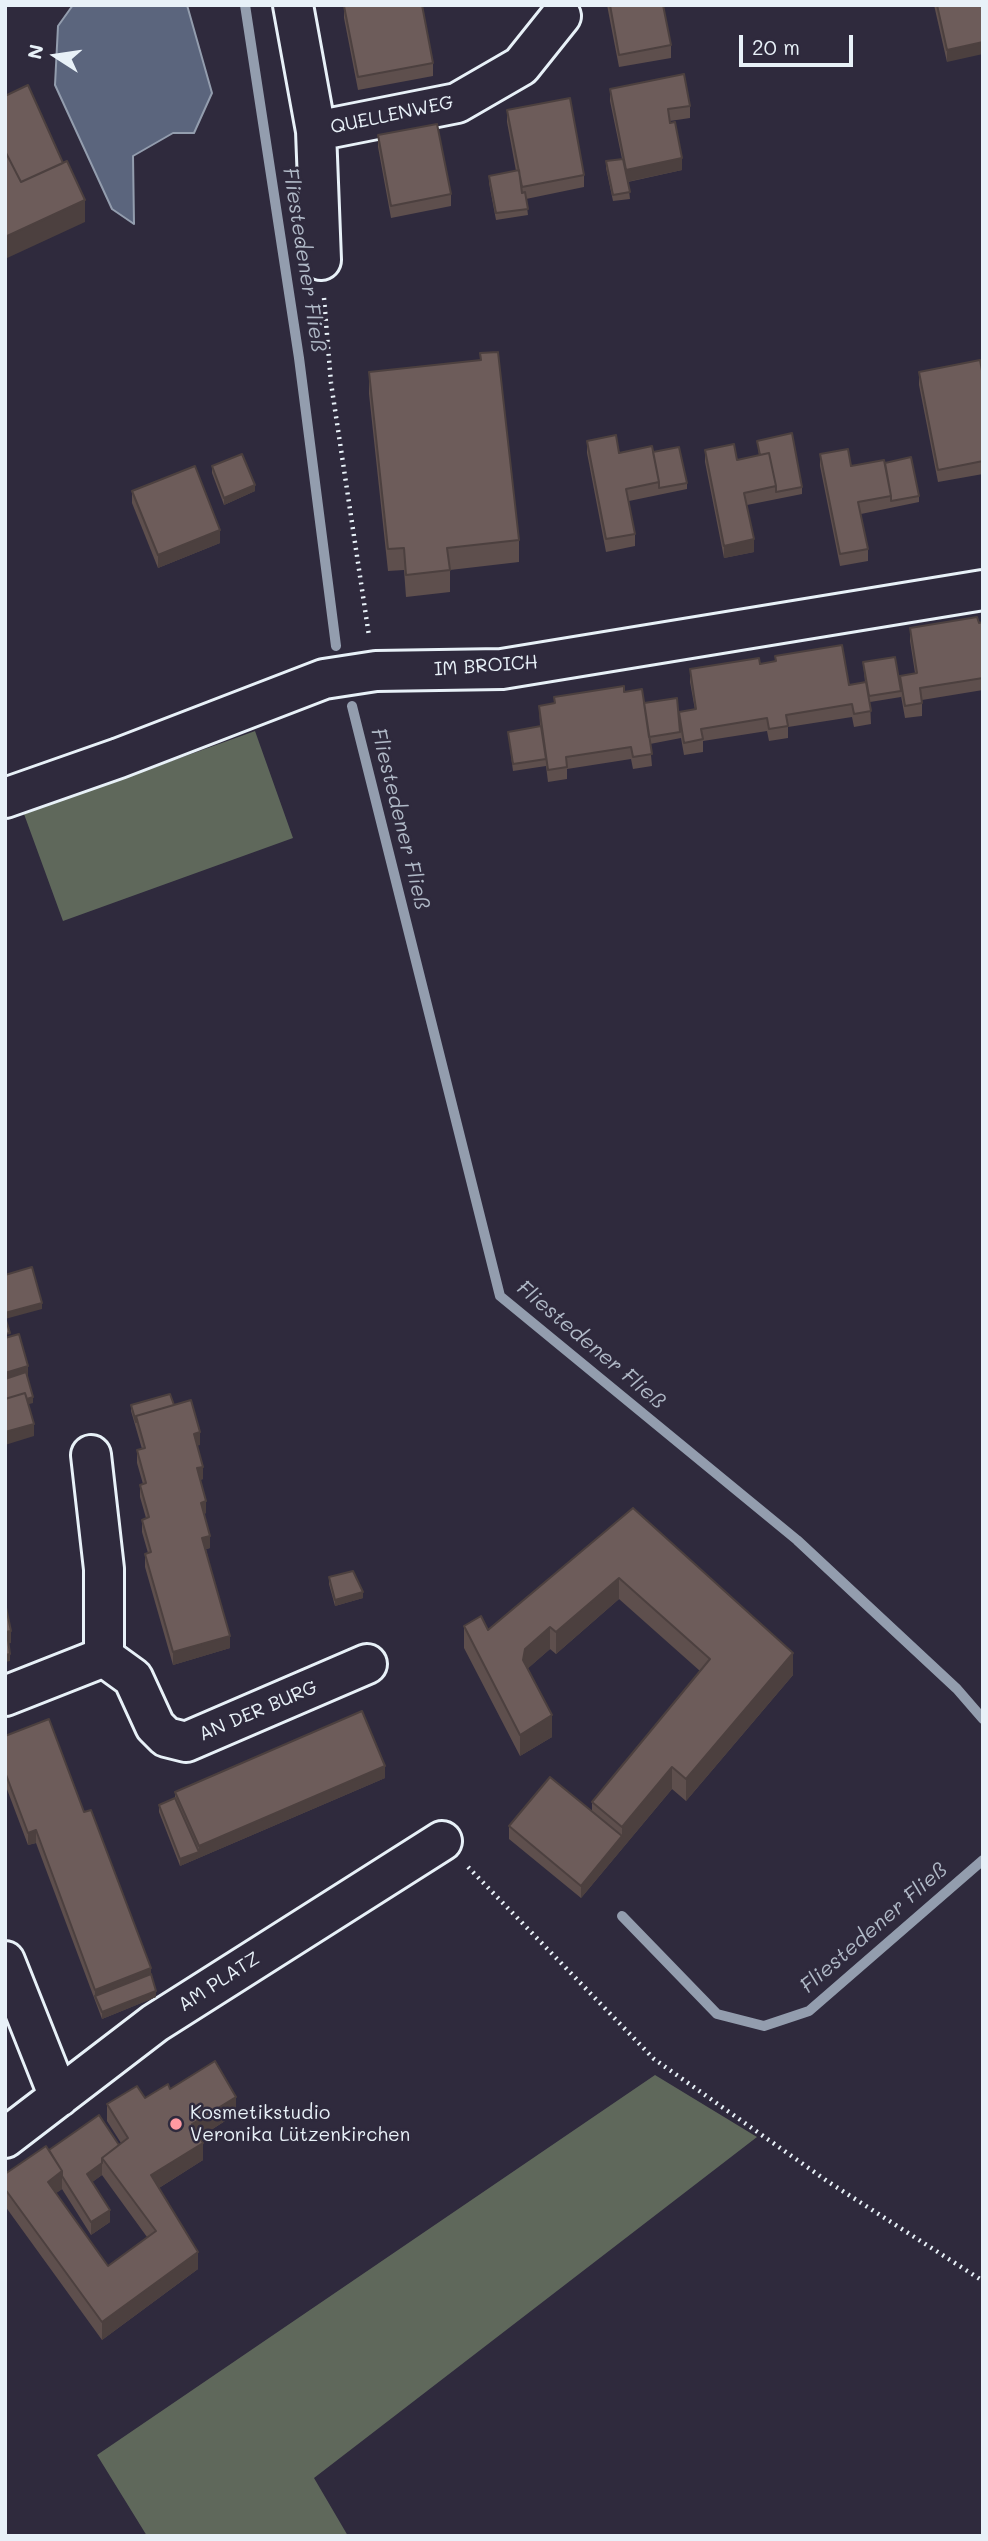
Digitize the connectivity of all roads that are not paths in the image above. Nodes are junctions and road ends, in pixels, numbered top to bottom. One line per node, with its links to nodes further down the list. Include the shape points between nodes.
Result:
1 (293, 5): 3 (street)
2 (561, 16): 3 (street, QUELLENWEG, via 521,66 457,103)
3 (316, 131): 4 (street)
4 (321, 260)
5 (983, 590): 6 (street, IM BROICH, via 502,669 376,671 324,679)
6 (5, 798)
7 (91, 1455): 8 (street, via 104,1569)
8 (104, 1657): 9 (street, AN DER BURG, via 133,1678 155,1726 166,1737 186,1742); 10 (street)
9 (367, 1664)
10 (5, 1696)
11 (442, 1841): 13 (street, AM PLATZ, via 155,2022)
12 (5, 1961): 13 (street)
13 (59, 2096): 14 (street, AM PLATZ)
14 (5, 2138)

